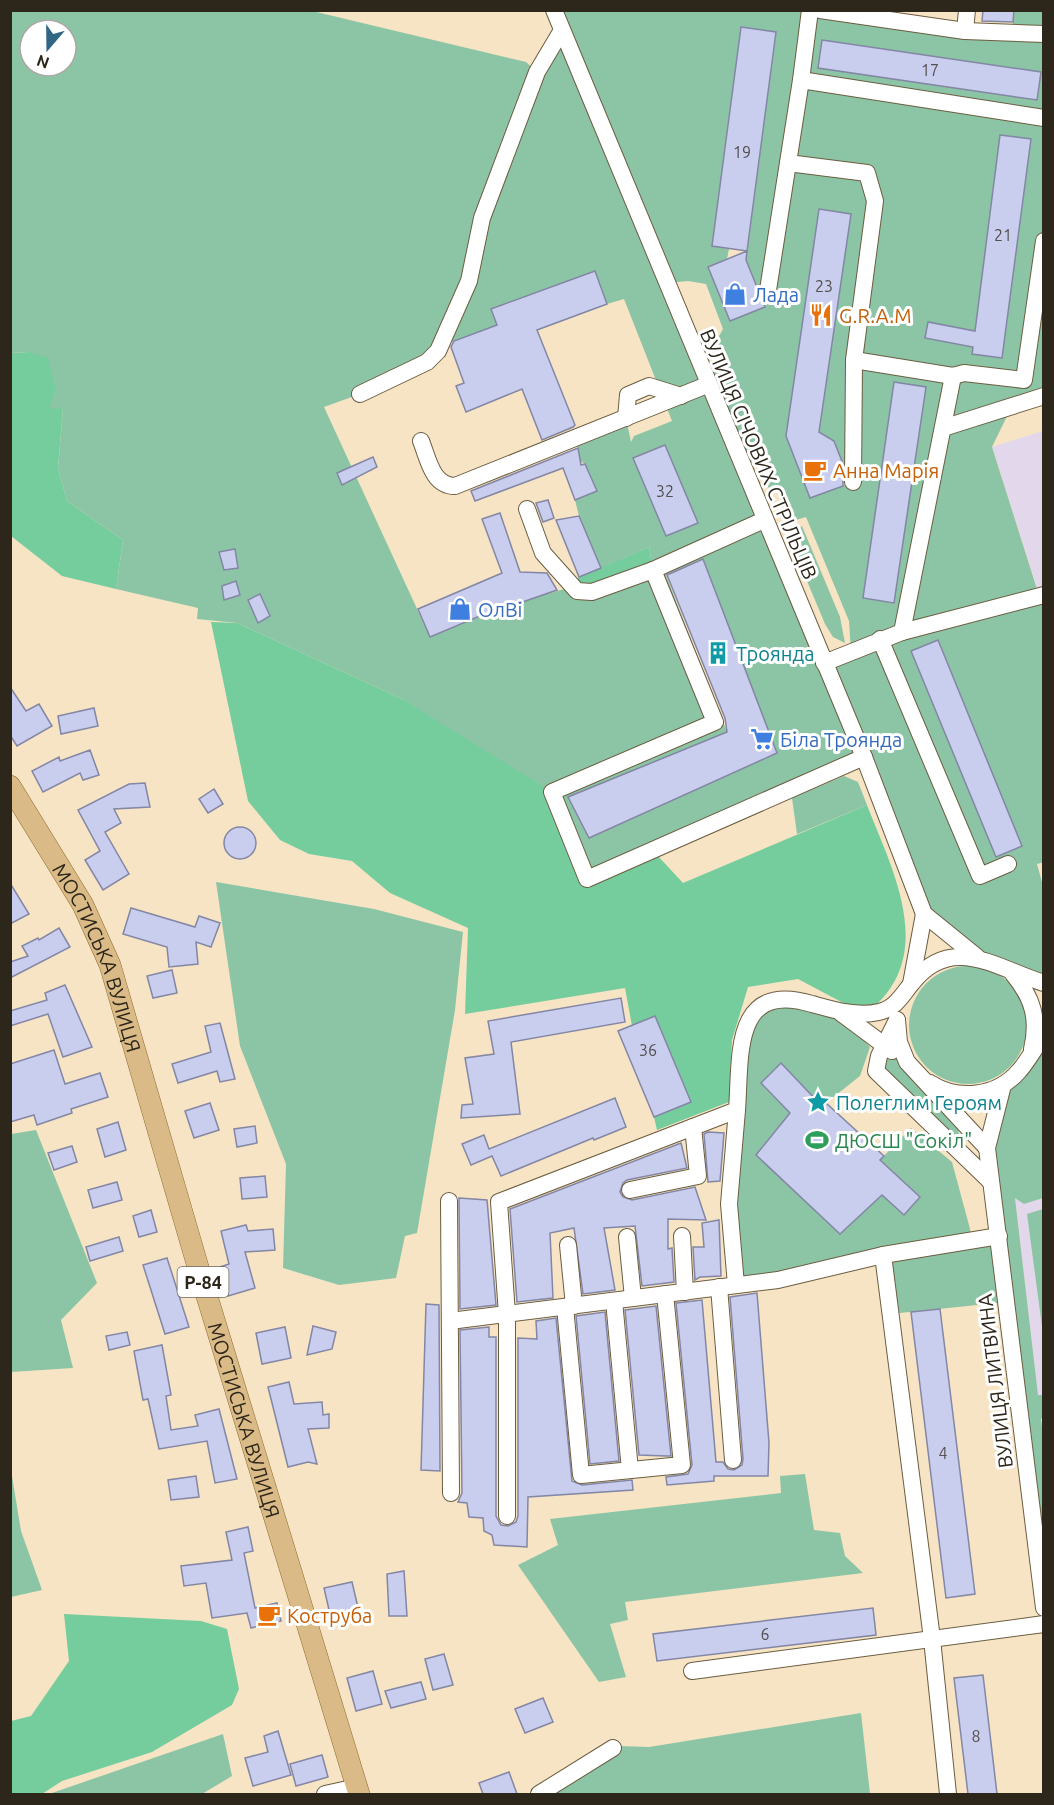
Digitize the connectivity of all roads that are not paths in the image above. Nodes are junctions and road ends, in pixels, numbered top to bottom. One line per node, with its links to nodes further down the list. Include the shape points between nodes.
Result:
1 (554, 10): 6 (street, ВУЛИЦЯ СІЧОВИХ СТРІЛЬЦІВ)
2 (810, 10): 9 (street)
3 (820, 10): 5 (street)
4 (968, 10): 7 (street)
5 (850, 12): 7 (street)
6 (562, 30): 16 (street, ВУЛИЦЯ СІЧОВИХ СТРІЛЬЦІВ); 17 (street, via 537,72 482,218 469,281 438,351 427,363)
7 (965, 31): 8 (street)
8 (1044, 34)
9 (801, 80): 10 (street); 11 (street)
10 (1044, 118)
11 (788, 163): 13 (street); 14 (street, via 867,173 875,201)
12 (1044, 241): 15 (street, via 1024,380 964,373)
13 (768, 290)
14 (854, 360): 15 (street); 21 (street)
15 (953, 376): 19 (street)
16 (708, 385): 20 (street, via 455,486 437,479); 23 (street, ВУЛИЦЯ СІЧОВИХ СТРІЛЬЦІВ)
17 (360, 394)
18 (1044, 396): 19 (street)
19 (943, 428): 26 (street)
20 (421, 441)
21 (853, 482)
22 (527, 509): 24 (street, via 543,553 577,591 592,592)
23 (764, 520): 24 (street); 28 (street, ВУЛИЦЯ СІЧОВИХ СТРІЛЬЦІВ)
24 (653, 570): 29 (street, via 715,722 552,792 587,879)
25 (1044, 595): 26 (street)
26 (902, 632): 27 (street)
27 (880, 639): 28 (street); 31 (street, via 980,876)
28 (824, 663): 29 (street, ВУЛИЦЯ СІЧОВИХ СТРІЛЬЦІВ)
29 (864, 757): 32 (street, ВУЛИЦЯ СІЧОВИХ СТРІЛЬЦІВ)
30 (10, 786): 76 (main road, МОСТИСЬКА ВУЛИЦЯ / Р-84, via 83,905 110,965)
31 (1008, 864)
32 (924, 914): 33 (street); 36 (street)
33 (977, 957): 34 (street, via 996,962); 36 (street, via 945,959 923,971)
34 (1013, 973): 35 (street); 42 (street, via 1027,990 1035,1010 1036,1032)
35 (1044, 983)
36 (911, 984): 37 (street)
37 (902, 999): 38 (street, via 881,1012); 39 (street)
38 (841, 1013): 41 (street); 46 (street, via 782,999 766,1002 754,1010 742,1041)
39 (897, 1020): 41 (street); 43 (street, via 899,1042)
40 (1044, 1036): 42 (street)
41 (884, 1045): 43 (street); 49 (street, via 876,1071)
42 (1031, 1053): 45 (street)
43 (908, 1062): 44 (street)
44 (921, 1078): 45 (street, via 940,1090 961,1095 983,1093); 48 (street)
45 (1003, 1085): 48 (street, ВУЛИЦЯ ЛИТВИНА)
46 (737, 1110): 47 (street); 57 (street, via 729,1204)
47 (693, 1127): 50 (street, via 698,1176); 64 (street, via 499,1202)
48 (987, 1148): 49 (street, ВУЛИЦЯ ЛИТВИНА)
49 (991, 1182): 53 (street, ВУЛИЦЯ ЛИТВИНА)
50 (630, 1190)
51 (449, 1202): 65 (street)
52 (681, 1236): 59 (street)
53 (999, 1236): 56 (street); 70 (street, ВУЛИЦЯ ЛИТВИНА)
54 (627, 1237): 61 (street)
55 (568, 1245): 63 (street)
56 (883, 1255): 57 (street, via 778,1280); 73 (street)
57 (736, 1285): 58 (street)
58 (719, 1287): 59 (street); 66 (street)
59 (685, 1292): 60 (street)
60 (665, 1294): 61 (street); 67 (street, via 682,1465)
61 (633, 1298): 62 (street)
62 (614, 1301): 63 (street); 67 (street)
63 (569, 1306): 64 (street); 67 (street, via 581,1475)
64 (507, 1314): 65 (street); 69 (street)
65 (450, 1321): 68 (street)
66 (733, 1460)
67 (630, 1470)
68 (451, 1493)
69 (507, 1516)
70 (1041, 1568): 71 (street, ВУЛИЦЯ ЛИТВИНА)
71 (1044, 1608)
72 (1044, 1624): 73 (street)
73 (932, 1639): 74 (street); 79 (street)
74 (692, 1671)
75 (613, 1748): 78 (street)
76 (358, 1791): 77 (street)
77 (325, 1794)
78 (539, 1794)
79 (948, 1794)

